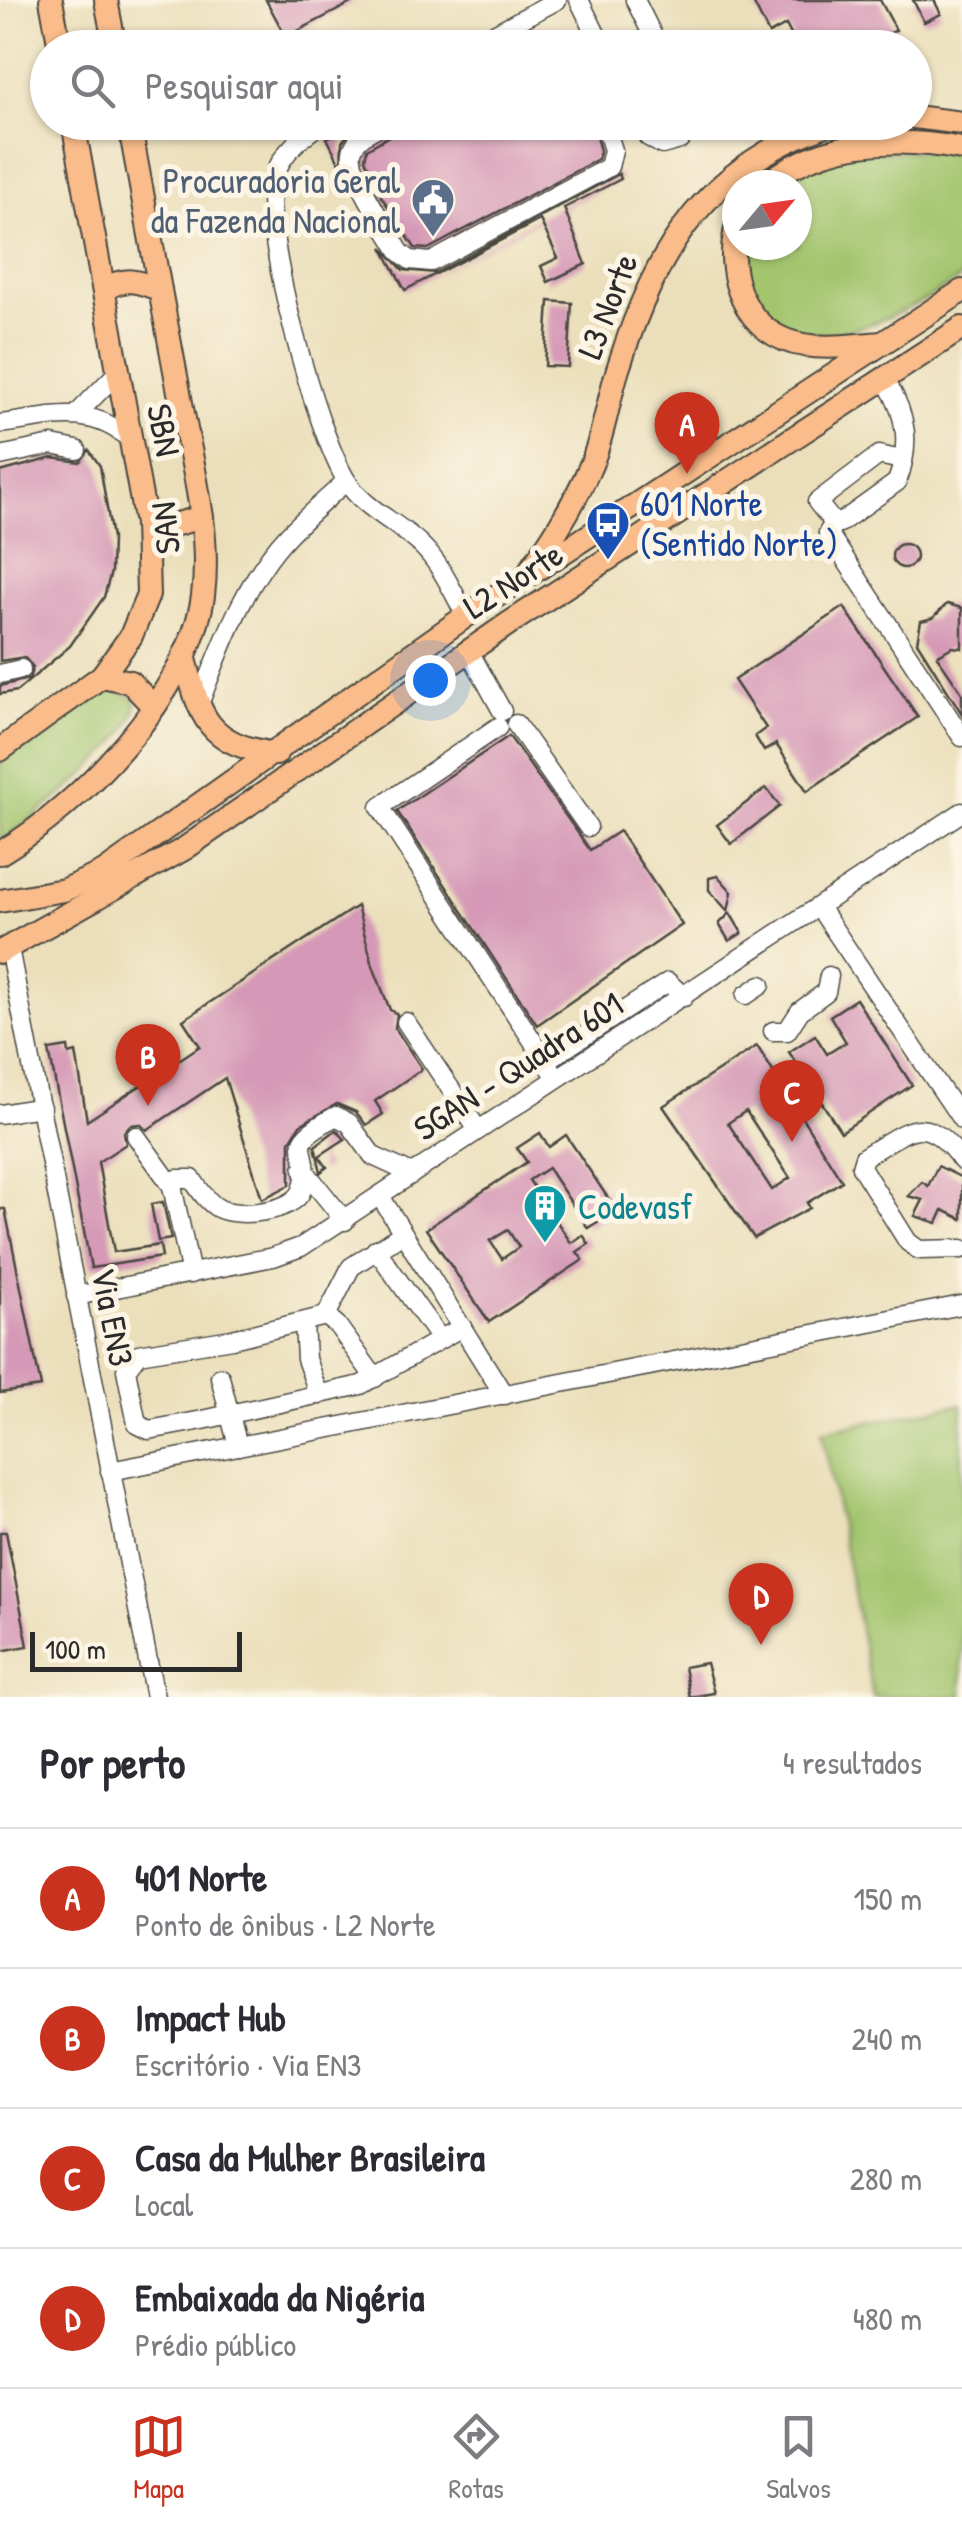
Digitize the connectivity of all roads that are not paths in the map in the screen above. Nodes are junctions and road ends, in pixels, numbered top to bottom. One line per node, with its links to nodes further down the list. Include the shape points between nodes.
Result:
1 (51, 0): 6 (main road)
2 (106, 0): 7 (main road)
3 (557, 0): 8 (street)
4 (579, 0): 9 (street)
5 (635, 0): 10 (street)
6 (57, 30)
7 (112, 30)
8 (503, 30)
9 (594, 30)
10 (651, 30)
11 (932, 120): 12 (main road)
12 (962, 124)
13 (76, 140): 24 (main road, SBN)
14 (132, 140): 25 (main road, SAN)
15 (299, 140): 38 (street, via 272,184 272,222 290,309)
16 (354, 140): 17 (street, via 354,168 400,252 431,262 608,166)
17 (610, 140)
18 (653, 140): 19 (street)
19 (680, 140)
20 (788, 140): 42 (main road, L3 Norte, via 718,186 664,254 630,334 592,462)
21 (962, 149): 22 (main road, via 870,143)
22 (787, 170)
23 (732, 260): 29 (main road, via 735,286 758,322 800,344)
24 (104, 290): 25 (main road, via 137,280); 30 (main road, SBN)
25 (160, 290): 39 (main road, SAN)
26 (962, 291): 29 (main road, L2 Norte)
27 (962, 328): 31 (main road, L2 Norte)
28 (962, 341): 31 (main road)
29 (886, 342): 42 (main road, L2 Norte)
30 (117, 373): 32 (street); 34 (main road, SBN)
31 (880, 386): 37 (street, via 904,413); 44 (main road, L2 Norte)
32 (76, 415): 33 (street); 34 (street, via 104,419)
33 (0, 424)
34 (131, 440): 41 (main road, SBN)
35 (78, 450): 36 (street, via 52,446)
36 (0, 456)
37 (902, 460): 40 (street, via 897,482); 40 (street, via 879,455 819,498)
38 (346, 481): 43 (street, via 422,546); 50 (street, via 286,536 261,572)
39 (202, 517): 41 (main road); 45 (main road, SAN, via 203,598)
40 (834, 523): 52 (street, via 828,533)
41 (146, 524): 48 (main road, SBN, via 148,595 131,636)
42 (522, 581): 43 (main road, L2 Norte)
43 (466, 616): 54 (main road, L2 Norte)
44 (469, 651): 51 (street); 60 (main road, L2 Norte, via 184,849)
45 (184, 655): 49 (main road, SAN); 50 (main road)
46 (20, 669): 47 (street)
47 (0, 674)
48 (102, 676): 49 (main road, via 130,682); 53 (main road, SBN)
49 (153, 706): 57 (main road, SAN, via 86,788)
50 (198, 708): 54 (main road, via 230,744)
51 (505, 721): 56 (street); 65 (street, via 380,807)
52 (962, 737)
53 (0, 750)
54 (276, 754): 58 (main road, L2 Norte, via 104,872 64,890)
55 (962, 812): 59 (street, SGAN - Quadra 601)
56 (588, 827)
57 (0, 853)
58 (0, 901)
59 (820, 907): 62 (street, SGAN - Quadra 601); 69 (street)
60 (5, 950): 67 (street, Via EN3)
61 (829, 976): 64 (street, via 826,992 787,1030)
62 (684, 997): 65 (street, via 668,982); 66 (street, SGAN - Quadra 601)
63 (406, 1022): 70 (street)
64 (773, 1031)
65 (546, 1061): 66 (street)
66 (557, 1078): 70 (street, SGAN - Quadra 601)
67 (40, 1107): 68 (street); 82 (street, Via EN3)
68 (0, 1114)
69 (962, 1120)
70 (478, 1130): 74 (street, SGAN - Quadra 601)
71 (136, 1136): 75 (street)
72 (962, 1161): 80 (street, via 944,1137 929,1128 912,1129 864,1157 861,1168 908,1242 919,1250)
73 (303, 1170): 74 (street, via 300,1142 336,1116 373,1156); 75 (street, via 302,1190 278,1208 228,1212 213,1206 185,1176); 77 (street)
74 (412, 1174): 76 (street, SGAN - Quadra 601)
75 (172, 1186): 81 (street)
76 (380, 1196): 77 (street, SGAN - Quadra 601); 78 (street)
77 (345, 1221): 81 (street, SGAN - Quadra 601, via 273,1258)
78 (403, 1233): 79 (street); 86 (street)
79 (376, 1249): 84 (street, via 342,1280); 87 (street)
80 (962, 1249)
81 (190, 1274): 82 (street, SGAN - Quadra 601)
82 (76, 1296): 94 (street, Via EN3)
83 (962, 1305): 91 (street)
84 (326, 1316): 85 (street); 89 (street)
85 (304, 1322): 90 (street, via 306,1359); 92 (street, via 138,1354 126,1364 142,1428)
86 (462, 1327): 87 (street); 91 (street)
87 (440, 1339): 89 (street)
88 (220, 1376): 92 (street)
89 (375, 1378): 90 (street)
90 (319, 1395): 92 (street)
91 (504, 1395): 93 (street)
92 (228, 1415): 93 (street)
93 (238, 1446): 94 (street)
94 (110, 1471): 95 (street, Via EN3)
95 (155, 1697)

